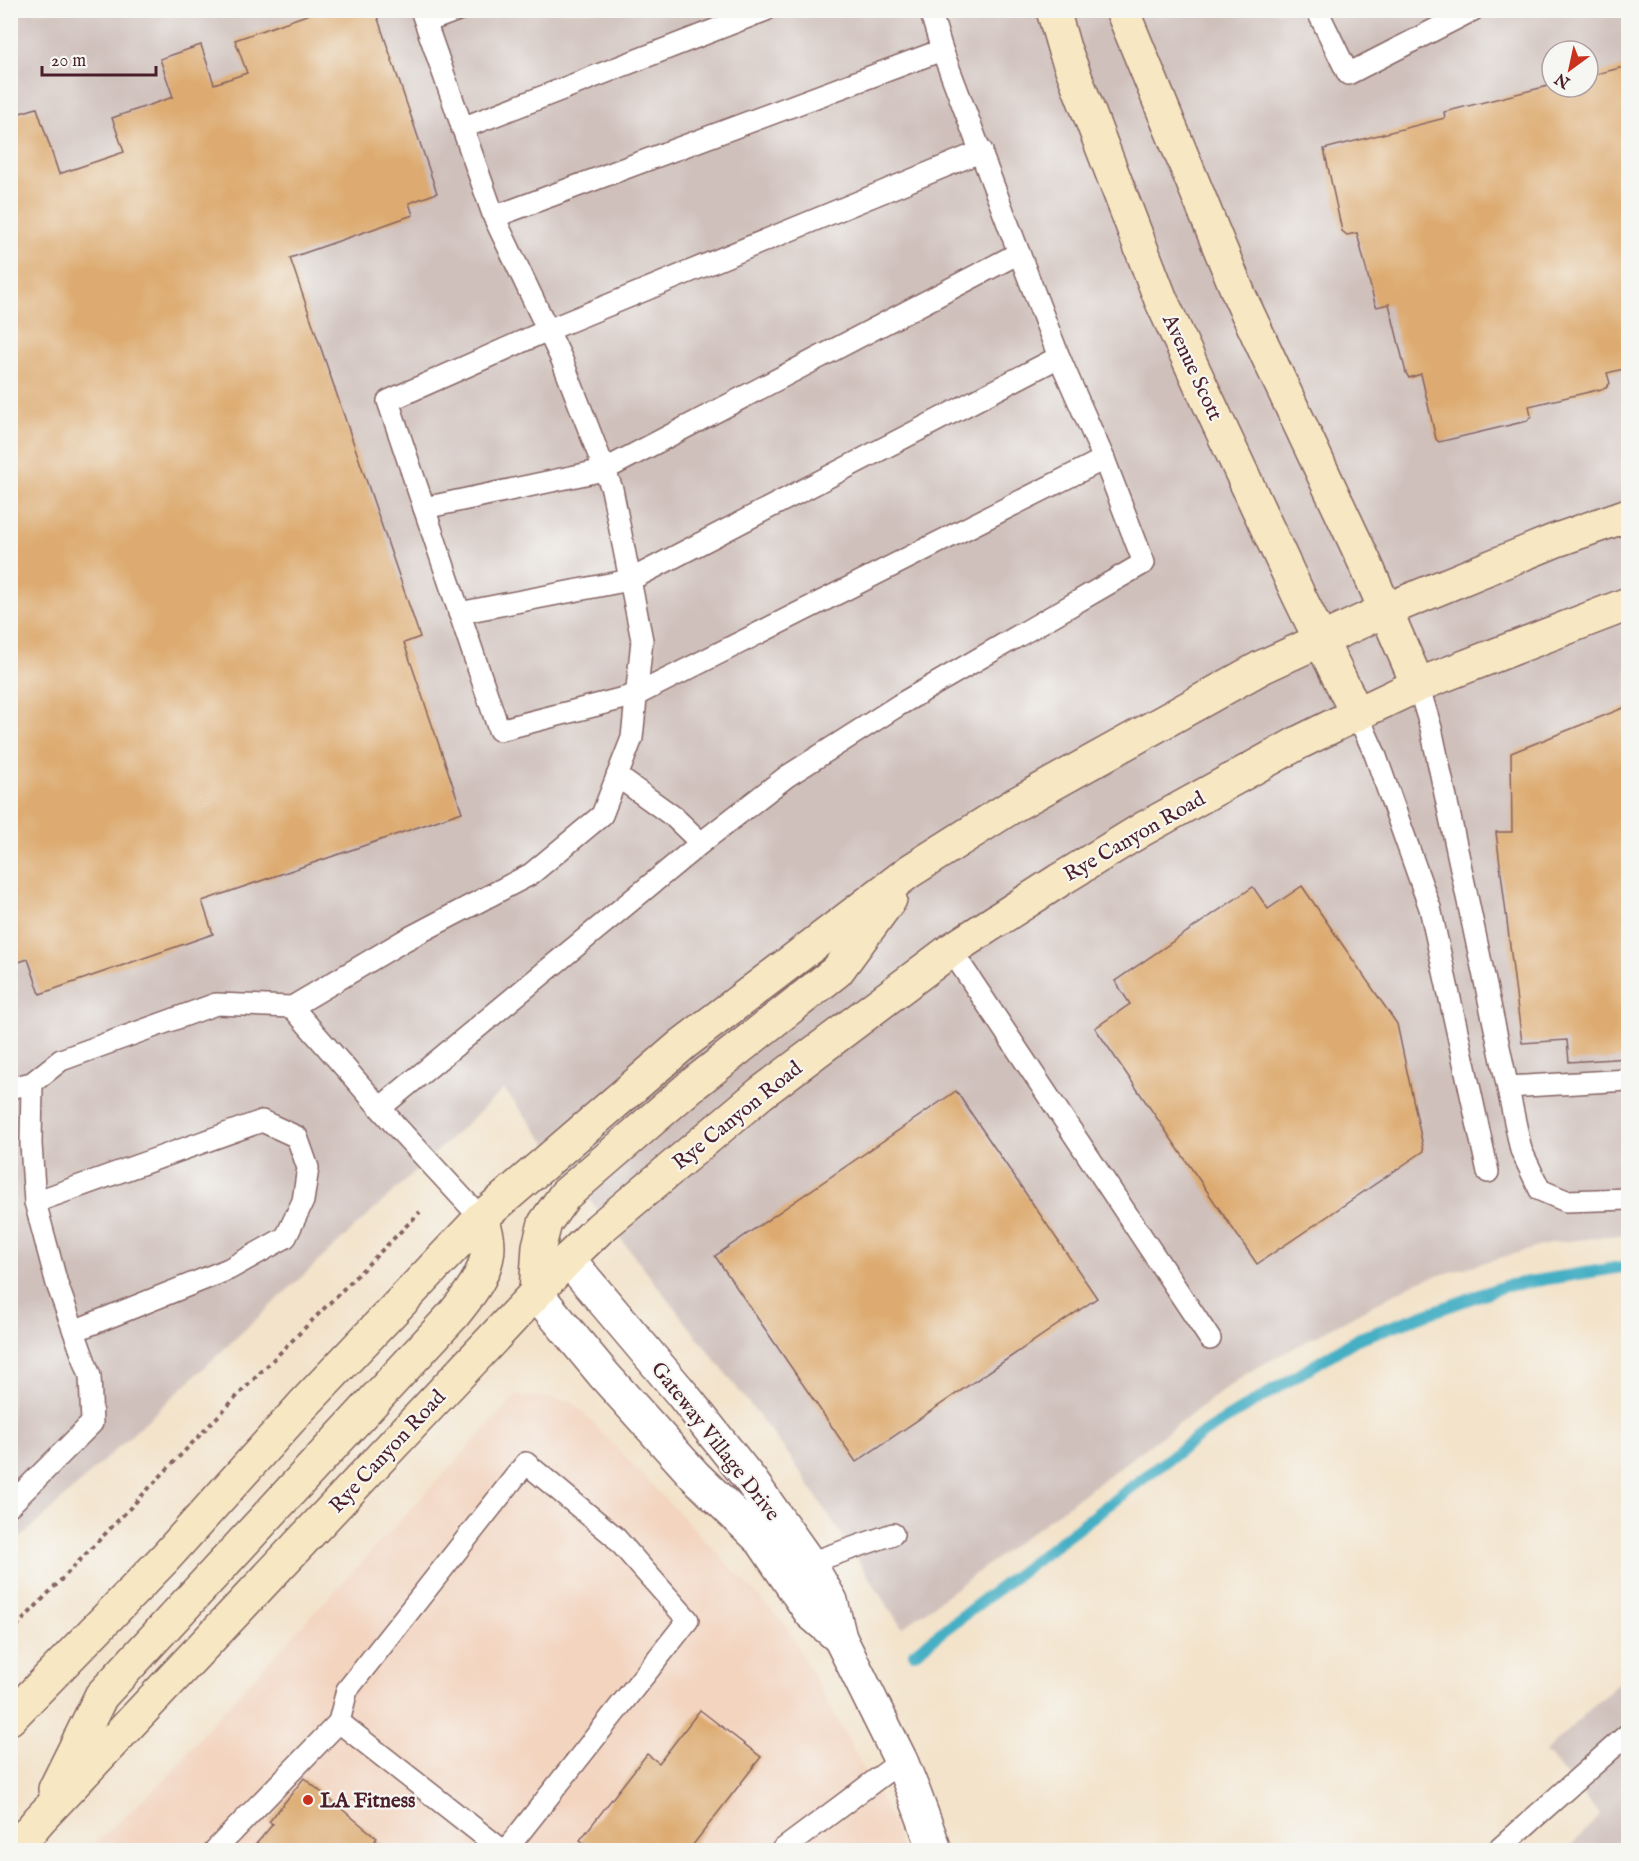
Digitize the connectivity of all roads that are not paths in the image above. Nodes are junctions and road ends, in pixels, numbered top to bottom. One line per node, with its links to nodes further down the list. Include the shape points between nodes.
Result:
1 (458, 10): 8 (lane)
2 (766, 10): 10 (lane)
3 (930, 10): 9 (lane)
4 (1053, 10): 24 (main road, Avenue Scott, via 1161,300)
5 (1122, 10): 22 (main road, via 1240,297)
6 (1317, 10): 7 (lane, via 1348,74)
7 (1473, 10)
8 (423, 16): 10 (lane)
9 (942, 50): 11 (lane); 12 (lane)
10 (462, 128): 12 (lane)
11 (982, 151): 13 (lane); 14 (lane)
12 (494, 217): 14 (lane)
13 (1019, 254): 15 (lane); 17 (lane)
14 (548, 330): 17 (lane); 18 (lane, via 388,401)
15 (1059, 357): 16 (lane); 20 (lane)
16 (1104, 459): 26 (lane); 29 (lane, via 1144,563 899,705 786,777)
17 (604, 470): 18 (lane); 20 (lane, via 612,489)
18 (424, 507): 23 (lane)
19 (1629, 515): 22 (main road, via 1554,541)
20 (630, 580): 23 (lane); 26 (lane, via 642,640)
21 (1629, 604): 25 (main road, Rye Canyon Road)
22 (1386, 610): 24 (main road); 25 (main road)
23 (459, 613): 26 (lane, via 499,730)
24 (1320, 639): 27 (main road, Avenue Scott); 30 (main road, via 1262,667 1016,804)
25 (1418, 685): 27 (main road, Rye Canyon Road); 35 (lane, via 1431,728)
26 (636, 695): 28 (lane, via 632,738)
27 (1357, 714): 31 (main road, Rye Canyon Road, via 1143,829); 38 (lane, via 1430,908)
28 (617, 776): 29 (lane, via 674,817); 32 (lane, via 602,815 531,874 405,940)
29 (701, 843): 37 (lane)
30 (910, 871): 41 (main road, via 683,1044); 43 (main road, via 837,971 692,1085 565,1195 545,1223 539,1246)
31 (951, 950): 42 (main road, Rye Canyon Road, via 761,1093); 45 (lane)
32 (292, 1007): 34 (lane, via 216,1004 61,1060); 37 (lane)
33 (1629, 1080): 35 (lane)
34 (32, 1083): 36 (lane); 40 (lane)
35 (1508, 1087): 39 (lane, via 1521,1150 1540,1190 1566,1201)
36 (10, 1088)
37 (380, 1108): 41 (lane)
38 (1488, 1172)
39 (1629, 1199)
40 (35, 1202): 44 (lane); 44 (lane, via 262,1121 297,1137 309,1168 303,1201 286,1237 229,1269)
41 (481, 1218): 50 (main road, via 303,1405 165,1558); 54 (main road, via 487,1254 484,1268 466,1299 101,1696)
42 (568, 1259): 43 (main road, Rye Canyon Road); 48 (street, Gateway Village Drive, via 751,1481)
43 (536, 1293): 49 (street, Gateway Village Drive, via 680,1459 762,1541 811,1613); 54 (main road, Rye Canyon Road)
44 (74, 1331): 46 (lane, via 90,1376 92,1423)
45 (1210, 1339)
46 (10, 1505)
47 (892, 1534): 48 (lane)
48 (809, 1563): 49 (street, Gateway Village Drive, via 831,1601)
49 (840, 1638): 53 (street, Gateway Village Drive)
50 (10, 1718)
51 (339, 1722): 56 (lane); 57 (lane); 58 (lane, via 347,1690 526,1462 614,1536 688,1620)
52 (1629, 1734): 61 (lane)
53 (901, 1761): 59 (lane); 60 (street, Gateway Village Drive)
54 (39, 1820): 55 (main road, Rye Canyon Road)
55 (14, 1851)
56 (215, 1851)
57 (502, 1851)
58 (506, 1851)
59 (782, 1851)
60 (934, 1851)
61 (1498, 1851)

